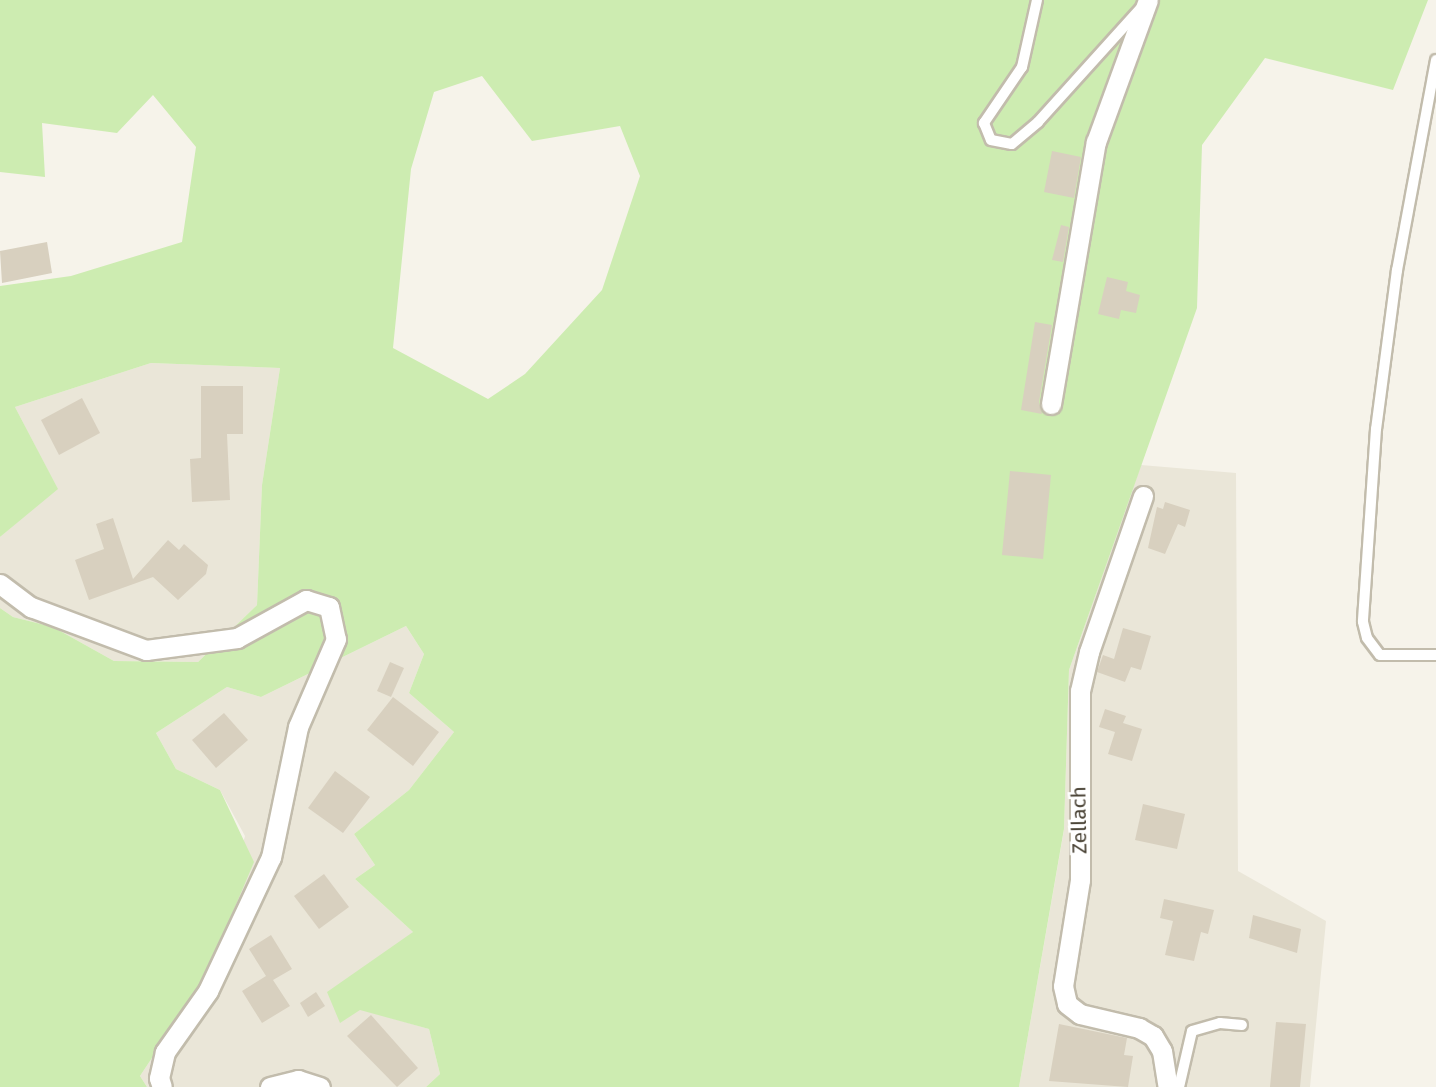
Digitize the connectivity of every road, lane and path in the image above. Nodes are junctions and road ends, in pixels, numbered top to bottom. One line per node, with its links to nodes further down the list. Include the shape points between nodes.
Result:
1 (1037, 0): 2 (lane, via 1022,67 984,123 991,140 1012,144 1038,122)
2 (1148, 1): 4 (street, via 1096,142)
3 (1436, 60): 7 (lane, via 1397,270 1376,429 1363,622 1367,638 1380,655)
4 (1051, 404)
5 (1143, 496): 12 (street, Zellach, via 1080,691 1080,880 1063,986 1067,1004 1080,1014 1139,1028 1153,1036 1162,1051)
6 (0, 584): 9 (street, via 31,607 146,650 237,638 306,600 329,607 336,639 298,727 271,857 208,991 165,1052 159,1078)
7 (1436, 655)
8 (1242, 1025): 13 (lane, via 1220,1023 1192,1031)
9 (162, 1087)
10 (270, 1087): 11 (street, via 298,1080)
11 (320, 1087)
12 (1168, 1087)
13 (1179, 1087)

